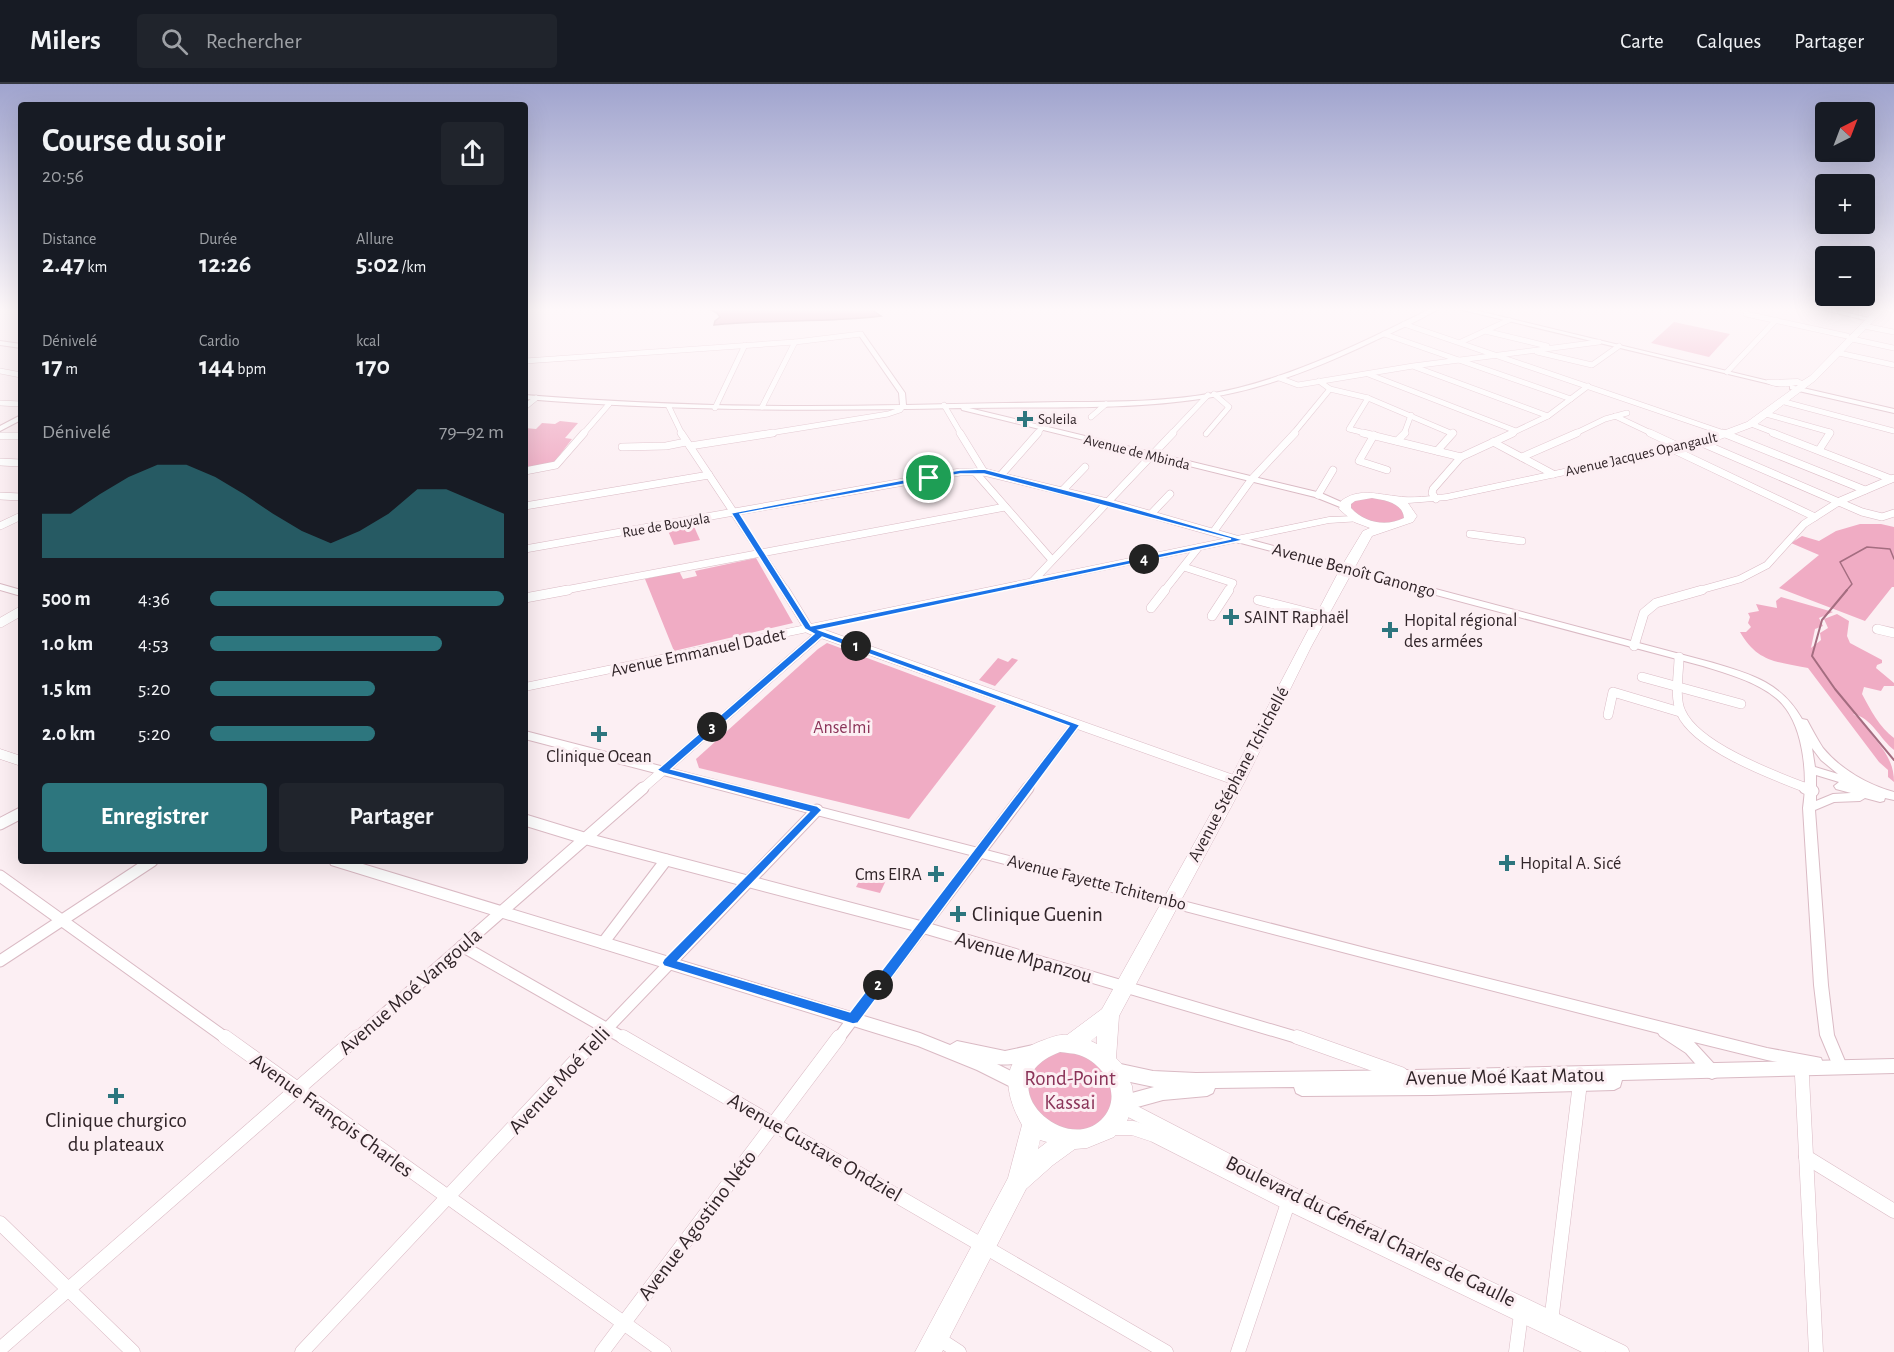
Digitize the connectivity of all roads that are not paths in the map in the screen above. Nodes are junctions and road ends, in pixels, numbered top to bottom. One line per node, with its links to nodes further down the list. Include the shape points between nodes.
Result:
1 (734, 367): 37 (street)
2 (782, 367): 36 (street)
3 (884, 367): 34 (street, via 902,393)
4 (1305, 367): 17 (street)
5 (1405, 367): 15 (street)
6 (1416, 367): 44 (street)
7 (1479, 367): 27 (street)
8 (1533, 367): 20 (street)
9 (1707, 367): 14 (street)
10 (1732, 367): 14 (street)
11 (1818, 367): 22 (highway)
12 (1822, 367): 22 (highway, Avenue Jacques Opangault)
13 (0, 371): 16 (street)
14 (1727, 372): 19 (street)
15 (1366, 373): 18 (street); 49 (street)
16 (18, 374)
17 (1279, 378): 18 (street, via 1298,385); 23 (street)
18 (1319, 381): 21 (street)
19 (1770, 382): 22 (highway, via 1788,384)
20 (1588, 386): 27 (street); 52 (street)
21 (1330, 390): 26 (street); 79 (street, via 1302,427)
22 (1793, 391): 38 (main road); 40 (highway, Avenue Jacques Opangault); 50 (street)
23 (1211, 395): 31 (street); 51 (street, via 1229,407); 64 (street)
24 (528, 397): 25 (street)
25 (536, 398): 30 (street); 32 (street)
26 (1368, 398): 41 (street); 53 (street, via 1348,428)
27 (1571, 399): 44 (street)
28 (0, 402): 29 (street)
29 (18, 404)
30 (609, 404): 35 (street); 70 (street, via 556,465)
31 (1106, 404): 33 (street); 43 (street)
32 (528, 405)
33 (948, 405): 34 (street); 48 (street, Avenue de Mbinda); 74 (street)
34 (903, 406): 36 (street); 59 (street, via 888,414)
35 (669, 407): 37 (street); 59 (street)
36 (762, 407): 37 (street)
37 (715, 408)
38 (1894, 411)
39 (1627, 412): 42 (street)
40 (1766, 414): 46 (highway, Avenue Jacques Opangault); 62 (street, via 1830,432)
41 (1411, 415): 56 (street, via 1404,435); 63 (street, via 1454,433)
42 (1615, 416): 61 (street); 66 (street)
43 (1091, 417)
44 (1548, 417): 49 (street)
45 (18, 419): 47 (street)
46 (1751, 424): 52 (highway, Avenue Jacques Opangault); 62 (street)
47 (0, 429)
48 (1041, 429): 64 (street, Avenue de Mbinda); 77 (street)
49 (1516, 431): 57 (street)
50 (1894, 431)
51 (1206, 434)
52 (1727, 434): 58 (highway, Avenue Jacques Opangault); 82 (street)
53 (1374, 435): 56 (street); 72 (street, via 1359,461)
54 (0, 436): 55 (street)
55 (18, 436)
56 (1397, 441): 63 (street)
57 (1493, 442): 65 (street); 66 (street)
58 (1702, 443): 61 (highway, Avenue Jacques Opangault); 90 (street)
59 (688, 444): 60 (street); 76 (street)
60 (622, 447)
61 (1676, 448): 75 (highway, Avenue Jacques Opangault); 99 (street)
62 (1819, 450): 78 (street)
63 (1437, 451): 65 (street)
64 (1151, 456): 79 (street, Avenue de Mbinda); 91 (street)
65 (1461, 457): 89 (street, via 1434,489)
66 (1522, 457): 75 (street)
67 (0, 462): 68 (street)
68 (18, 463)
69 (1086, 467): 83 (street)
70 (528, 470)
71 (1333, 470): 86 (street)
72 (1387, 470)
73 (975, 472): 74 (street, Rue de Bouyala); 94 (street); 95 (street, Rue de Bouyala)
74 (984, 472): 77 (street, Avenue Benoît Ganongo)
75 (1553, 474): 89 (highway, Avenue Jacques Opangault)
76 (709, 475): 93 (street); 95 (street)
77 (1001, 475): 83 (street, Avenue Benoît Ganongo)
78 (1892, 478): 80 (street)
79 (1251, 480): 86 (street, Avenue de Mbinda); 104 (street)
80 (1880, 483): 81 (street); 82 (street)
81 (1894, 488)
82 (1865, 490): 90 (street)
83 (1062, 491): 91 (street, Avenue Benoît Ganongo)
84 (1170, 494): 97 (street)
85 (0, 496): 87 (street)
86 (1321, 496): 92 (street, Avenue de Mbinda)
87 (18, 497)
88 (1395, 500): 89 (highway); 92 (highway, via 1372,495); 98 (highway)
89 (1432, 500): 98 (highway)
90 (1839, 501): 96 (street, via 1882,518); 99 (street)
91 (1107, 502): 97 (street, Avenue Benoît Ganongo); 111 (street)
92 (1347, 504): 101 (main road, Avenue Emmanuel Dadet); 102 (highway)
93 (528, 505)
94 (1005, 507): 110 (street); 111 (street)
95 (735, 513): 108 (street, Rue de Bouyala); 110 (street)
96 (1894, 513)
97 (1151, 514): 104 (street, Avenue Benoît Ganongo)
98 (1411, 516): 102 (highway, via 1403,524)
99 (1815, 517): 127 (street, via 1767,566 1740,579 1648,608)
100 (18, 519): 103 (street)
101 (1329, 520): 102 (main road, Avenue Emmanuel Dadet); 106 (main road, Avenue Emmanuel Dadet)
102 (1362, 525): 113 (highway, Avenue Stéphane Tchichellé)
103 (0, 526)
104 (1214, 531): 106 (street, Avenue Benoît Ganongo)
105 (1470, 534): 107 (street)
106 (1240, 540): 109 (main road, Avenue Emmanuel Dadet); 113 (street, Avenue Benoît Ganongo)
107 (1522, 541)
108 (528, 548)
109 (1198, 548): 112 (street); 114 (main road, Avenue Emmanuel Dadet)
110 (763, 554): 117 (street); 125 (street)
111 (1052, 560): 114 (street)
112 (1184, 567): 119 (street); 121 (street, via 1233,582)
113 (1346, 569): 122 (highway, Avenue Stéphane Tchichellé); 127 (street, Avenue Benoît Ganongo)
114 (1032, 582): 125 (main road, Avenue Emmanuel Dadet)
115 (0, 586): 116 (street)
116 (18, 592)
117 (528, 597)
118 (1258, 600): 122 (street)
119 (1151, 608)
120 (18, 613): 123 (street)
121 (1212, 616)
122 (1322, 616): 142 (highway, Avenue Stéphane Tchichellé)
123 (0, 623)
124 (1877, 629): 126 (street)
125 (815, 631): 130 (main road, Avenue Emmanuel Dadet); 136 (street); 140 (street, Avenue Moé Vangoula)
126 (1894, 633)
127 (1634, 645): 128 (street, Avenue Benoît Ganongo)
128 (1679, 657): 131 (street); 132 (street, Avenue Benoît Ganongo, via 1752,680)
129 (1642, 677): 131 (street)
130 (528, 686)
131 (1679, 687): 133 (street); 134 (street)
132 (1782, 697): 141 (street, Avenue Benoît Ganongo, via 1798,723); 143 (street, via 1794,706 1814,746 1832,766)
133 (1741, 704)
134 (1680, 712): 135 (street, via 1613,692); 141 (street, via 1731,754)
135 (1608, 715)
136 (1075, 725): 142 (street); 150 (street, Avenue Agostino Néto)
137 (528, 736): 140 (street, Avenue Fayette Tchitembo)
138 (0, 754): 139 (main road)
139 (18, 760)
140 (663, 770): 145 (street, Avenue Fayette Tchitembo); 149 (street, Avenue Moé Vangoula)
141 (1811, 779): 143 (street); 144 (street)
142 (1238, 781): 156 (highway, Avenue Stéphane Tchichellé)
143 (1888, 797): 144 (street, via 1849,795)
144 (1809, 808): 173 (street, via 1821,985 1827,1035)
145 (817, 810): 150 (street, Avenue Fayette Tchitembo); 155 (street, Avenue Moé Telli)
146 (18, 815): 148 (street)
147 (528, 821): 149 (street, Avenue Mpanzou)
148 (0, 824)
149 (587, 839): 151 (street, Avenue Mpanzou); 157 (street, Avenue Moé Vangoula)
150 (978, 852): 156 (street, Avenue Fayette Tchitembo); 159 (street, Avenue Agostino Néto)
151 (666, 860): 155 (street, Avenue Mpanzou); 160 (street)
152 (147, 864): 158 (street)
153 (359, 864): 157 (main road)
154 (0, 876): 158 (street, Avenue François Charles)
155 (748, 881): 159 (street, Avenue Mpanzou); 163 (street, Avenue Moé Telli)
156 (1171, 901): 164 (highway, Avenue Stéphane Tchichellé); 167 (street, Avenue Fayette Tchitembo)
157 (502, 912): 160 (main road); 161 (street, Avenue Moé Vangoula)
158 (63, 920): 162 (street); 181 (street, Avenue François Charles)
159 (922, 927): 164 (street, Avenue Mpanzou); 166 (street, Avenue Agostino Néto)
160 (603, 943): 163 (main road)
161 (462, 946): 168 (street, Avenue Gustave Ondziel); 181 (street, Avenue Moé Vangoula)
162 (0, 961)
163 (668, 963): 166 (main road); 168 (street, Avenue Moé Telli)
164 (1124, 987): 165 (highway, Avenue Stéphane Tchichellé); 178 (street, Avenue Mpanzou, via 1303,1039)
165 (1109, 1015): 170 (highway, Avenue Stéphane Tchichellé); 172 (highway, Avenue Stéphane Tchichellé)
166 (853, 1019): 169 (main road); 184 (street, Avenue Agostino Néto)
167 (1634, 1020): 173 (street, Avenue Fayette Tchitembo, via 1767,1054); 175 (street, Avenue Fayette Tchitembo, via 1687,1043)
168 (608, 1028): 184 (street, Avenue Gustave Ondziel); 189 (street, Avenue Moé Telli)
169 (920, 1040): 171 (main road, via 1005,1058); 179 (main road)
170 (1073, 1043): 171 (highway); 172 (highway, via 1085,1046)
171 (1037, 1050): 179 (highway, via 1020,1070)
172 (1111, 1065): 178 (main road, Avenue Moé Kaat Matou, via 1154,1079 1196,1081); 182 (highway, via 1122,1087)
173 (1836, 1066): 174 (main road, Avenue Moé Kaat Matou); 175 (main road, Avenue Moé Kaat Matou)
174 (1894, 1066)
175 (1712, 1072): 178 (main road, Avenue Moé Kaat Matou)
176 (1894, 1073): 177 (main road, Avenue Moé Kaat Matou)
177 (1802, 1076): 180 (main road, Avenue Moé Kaat Matou); 187 (street)
178 (1414, 1078)
179 (1017, 1082): 183 (highway, via 1020,1104)
180 (1581, 1083): 182 (main road, Avenue Moé Kaat Matou, via 1202,1088 1153,1094); 197 (street)
181 (296, 1090): 189 (street, Avenue François Charles); 194 (street, Avenue Moé Vangoula)
182 (1122, 1104): 185 (highway); 197 (street, Boulevard du Général Charles de Gaulle, via 1190,1143)
183 (1034, 1123): 186 (highway); 188 (highway)
184 (774, 1124): 193 (street, Avenue Gustave Ondziel); 196 (street, Avenue Agostino Néto)
185 (1108, 1128): 186 (highway, via 1085,1138); 190 (street, Boulevard du Général Charles de Gaulle, via 1133,1128 1154,1135)
186 (1071, 1139): 188 (highway)
187 (1806, 1156): 191 (street); 210 (street)
188 (1018, 1181): 193 (highway)
189 (447, 1197): 196 (street, Avenue François Charles); 201 (street, Avenue Moé Telli)
190 (1288, 1203): 195 (street, Boulevard du Général Charles de Gaulle); 206 (street)
191 (1894, 1211)
192 (0, 1223): 194 (street)
193 (984, 1245): 198 (highway); 205 (street, Avenue Gustave Ondziel)
194 (68, 1289): 199 (street, Avenue Moé Vangoula); 200 (street)
195 (1521, 1314): 197 (street, Boulevard du Général Charles de Gaulle); 207 (street)
196 (623, 1323): 202 (street, Avenue Agostino Néto); 203 (street, Avenue François Charles)
197 (1551, 1323): 208 (street, Boulevard du Général Charles de Gaulle); 209 (street, Boulevard du Général Charles de Gaulle)
198 (932, 1345): 204 (street)
199 (0, 1349)
200 (133, 1352)
201 (302, 1352)
202 (602, 1352)
203 (664, 1352)
204 (959, 1352)
205 (1166, 1352)
206 (1238, 1352)
207 (1516, 1352)
208 (1598, 1352)
209 (1622, 1352)
210 (1816, 1352)

